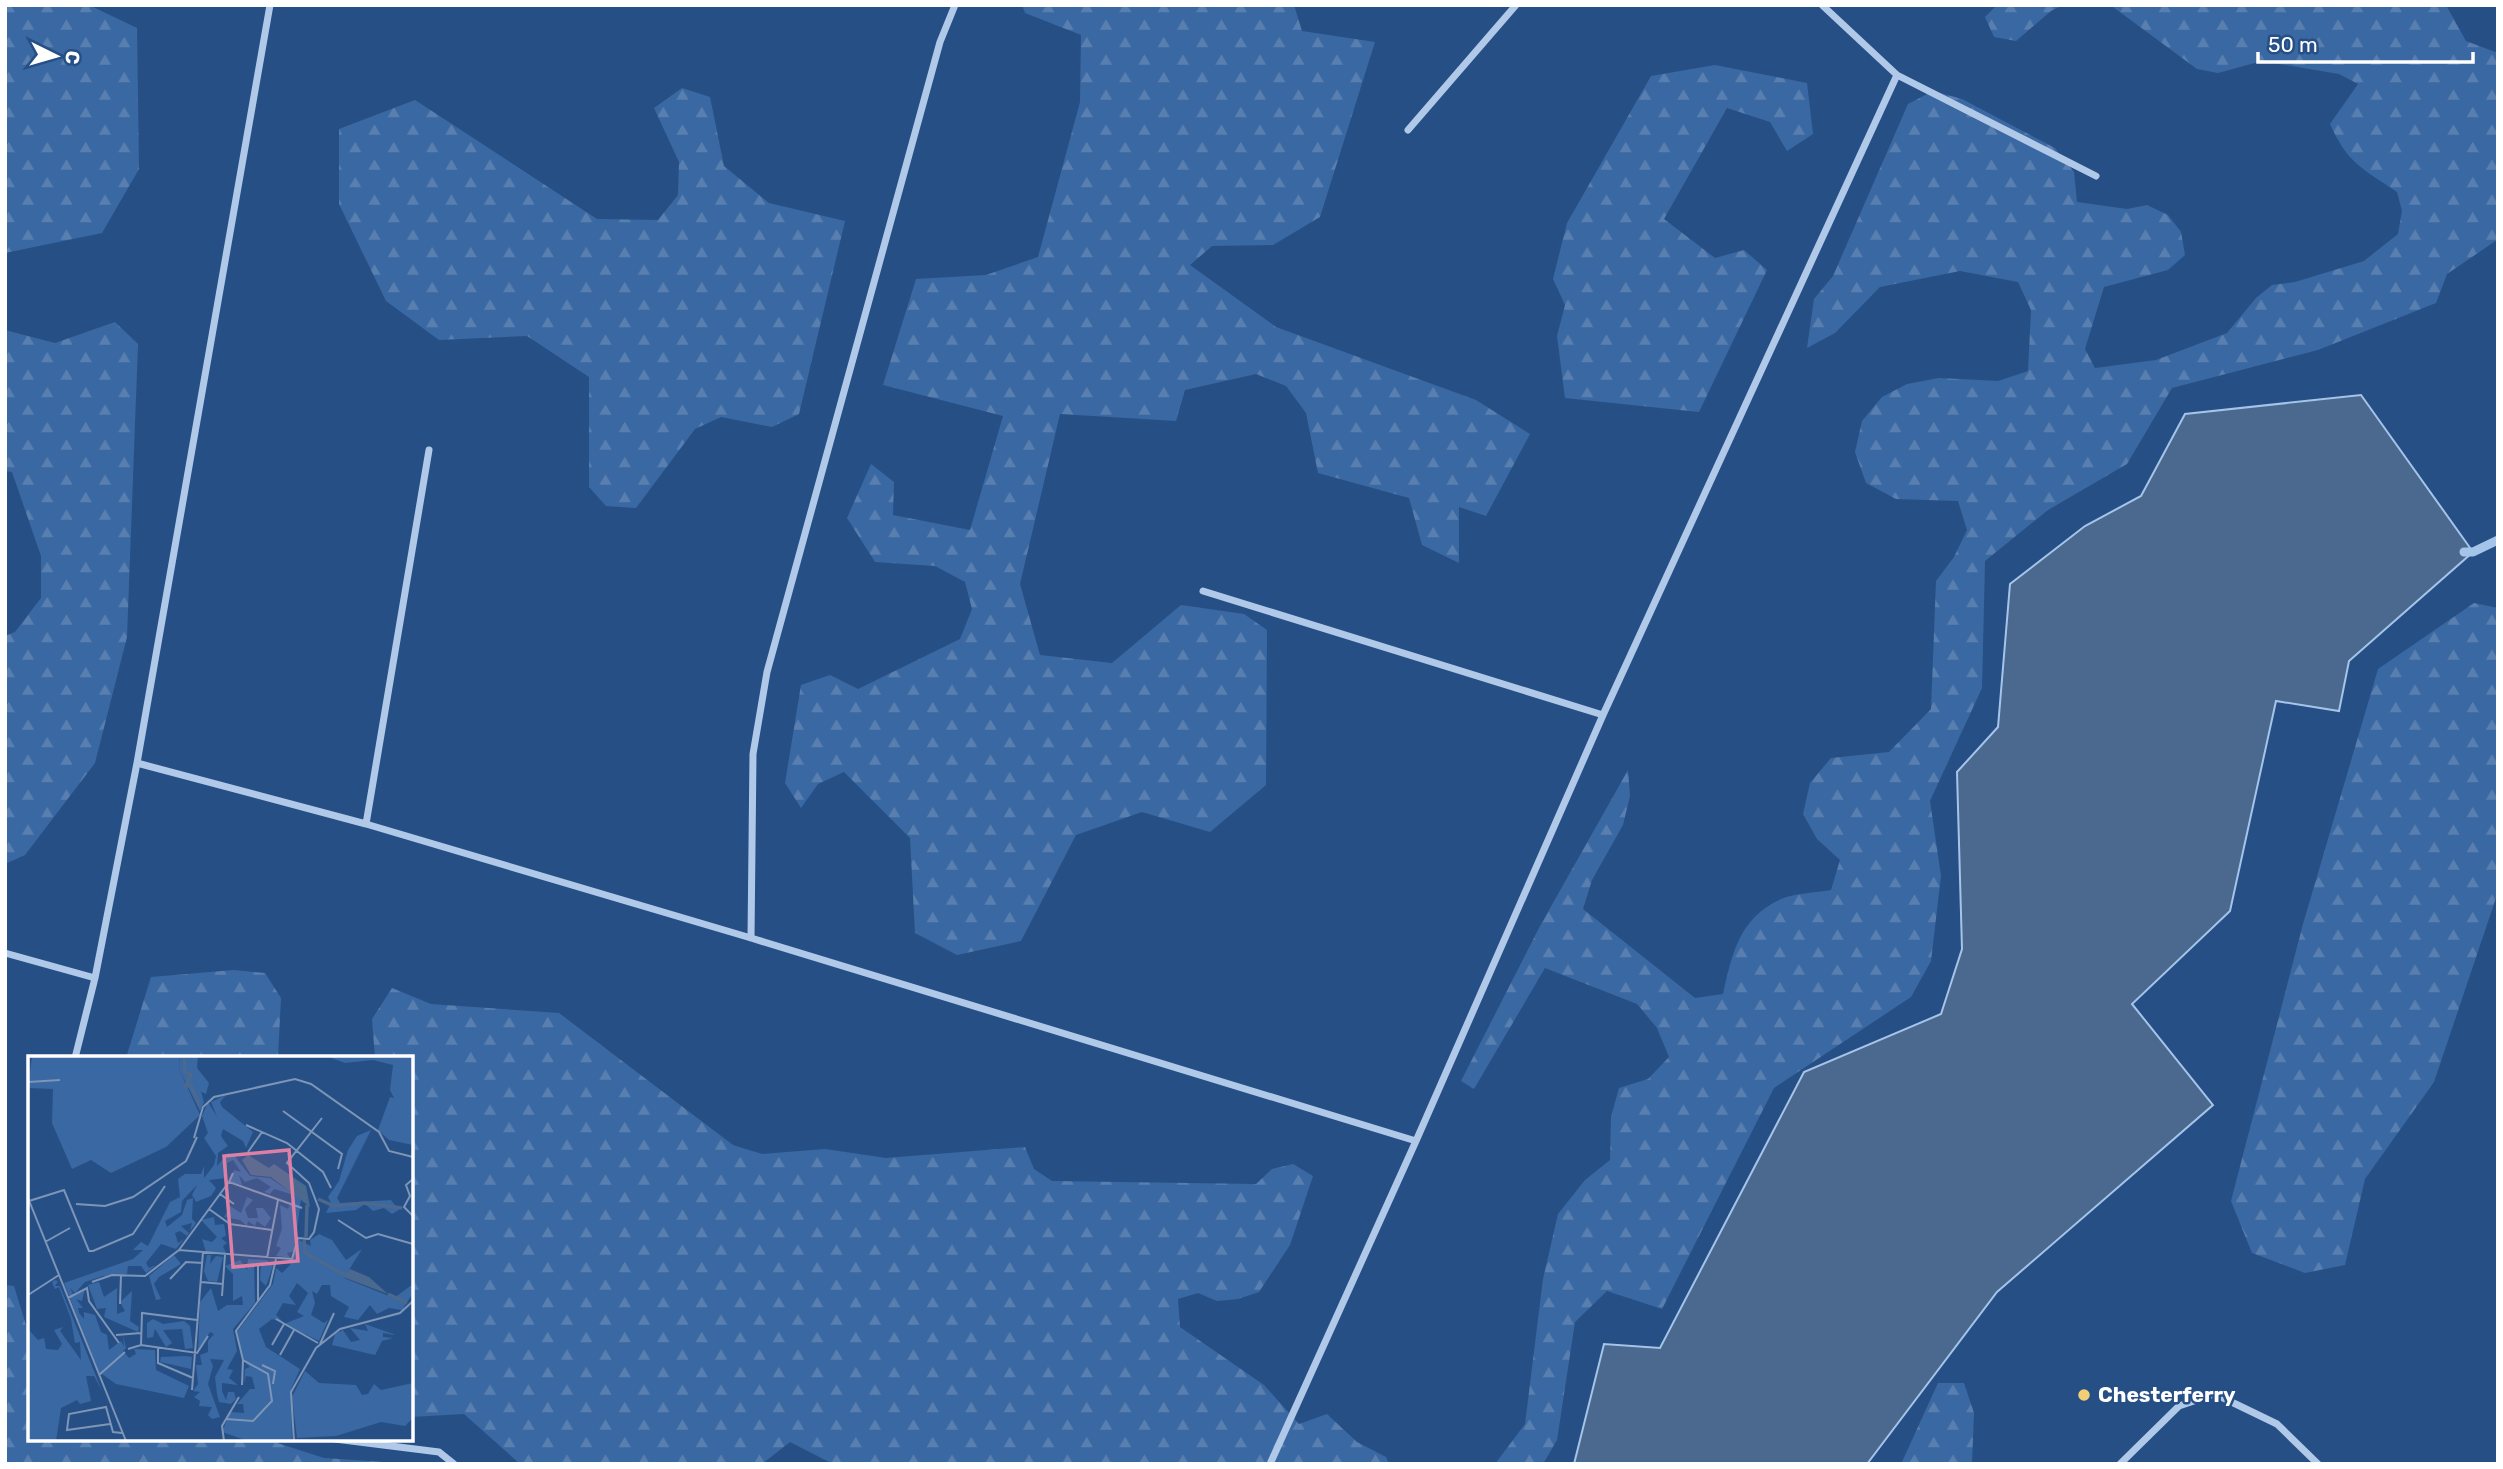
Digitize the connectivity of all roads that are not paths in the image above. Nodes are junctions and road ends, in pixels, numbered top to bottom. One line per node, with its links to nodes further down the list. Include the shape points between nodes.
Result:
1 (270, 5): 11 (street)
2 (955, 5): 13 (street, via 940,42 766,672 752,754)
3 (1516, 5): 6 (street)
4 (1822, 5): 5 (street)
5 (1897, 75): 7 (street); 10 (street)
6 (1408, 130)
7 (2096, 176)
8 (429, 450): 12 (street)
9 (1203, 591): 10 (street)
10 (1603, 715): 17 (street)
11 (137, 763): 12 (street); 15 (street)
12 (366, 824): 13 (street)
13 (751, 937): 17 (street)
14 (5, 953): 15 (street)
15 (95, 978): 16 (street)
16 (76, 1056)
17 (1416, 1141): 20 (street)
18 (351, 1441): 19 (street, via 439,1452)
19 (454, 1464)
20 (1270, 1464)
21 (2120, 1464): 22 (street, via 2179,1406 2216,1394 2277,1424)
22 (2318, 1464)

